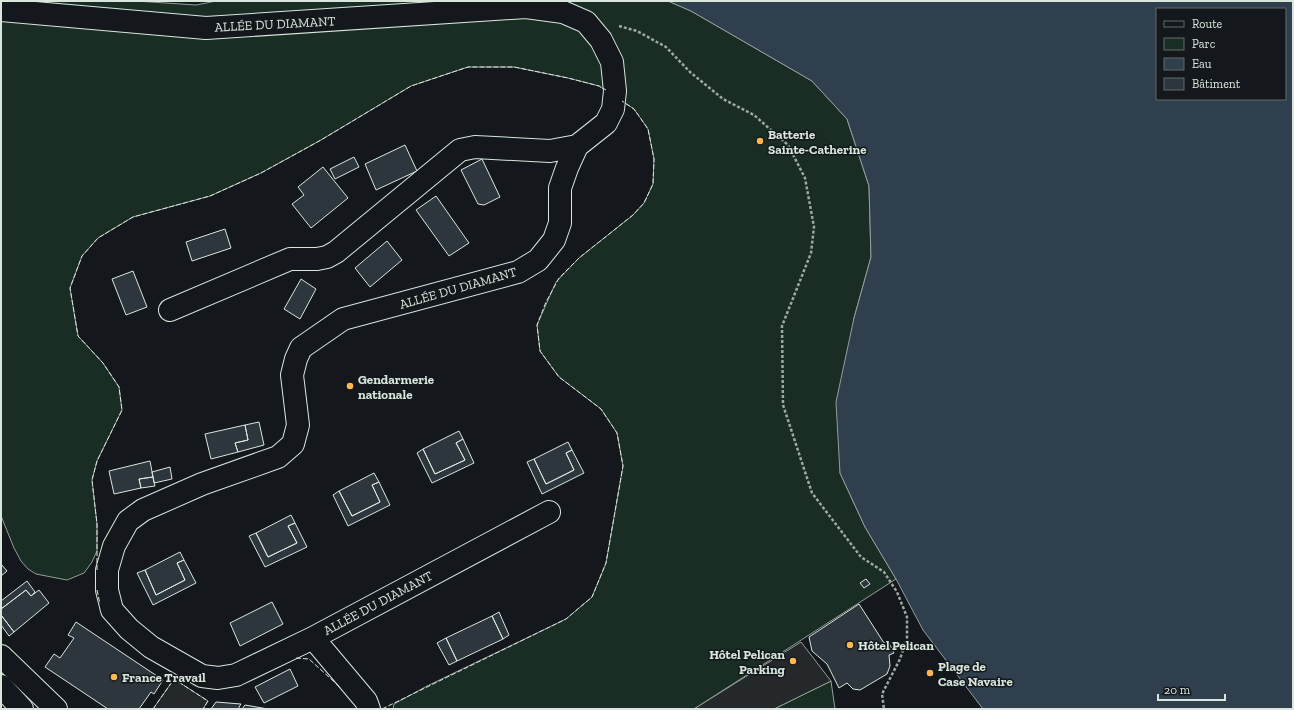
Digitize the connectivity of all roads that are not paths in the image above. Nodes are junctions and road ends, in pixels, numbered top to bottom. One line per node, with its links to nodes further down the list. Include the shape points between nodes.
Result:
1 (1, 10): 2 (street, ALLÉE DU DIAMANT, via 206,28 526,7 564,12 586,22 601,40 612,62 615,91 613,109 606,123)
2 (577, 146): 3 (street, via 550,151 475,146 460,150 327,257 290,259); 5 (street, ALLÉE DU DIAMANT, via 560,188 560,223 554,240 538,260 518,272 343,319 301,348 296,359 292,375 298,424 293,444 278,457 202,484 143,510 128,521 114,546 107,570 107,590 112,610 151,647 202,676 218,678 236,675)
3 (170, 310)
4 (549, 512): 5 (street, ALLÉE DU DIAMANT)
5 (313, 638): 10 (street, ALLÉE DU DIAMANT, via 366,701)
6 (1, 656): 9 (street)
7 (1, 686): 8 (street)
8 (22, 709)
9 (56, 709)
10 (369, 709)

